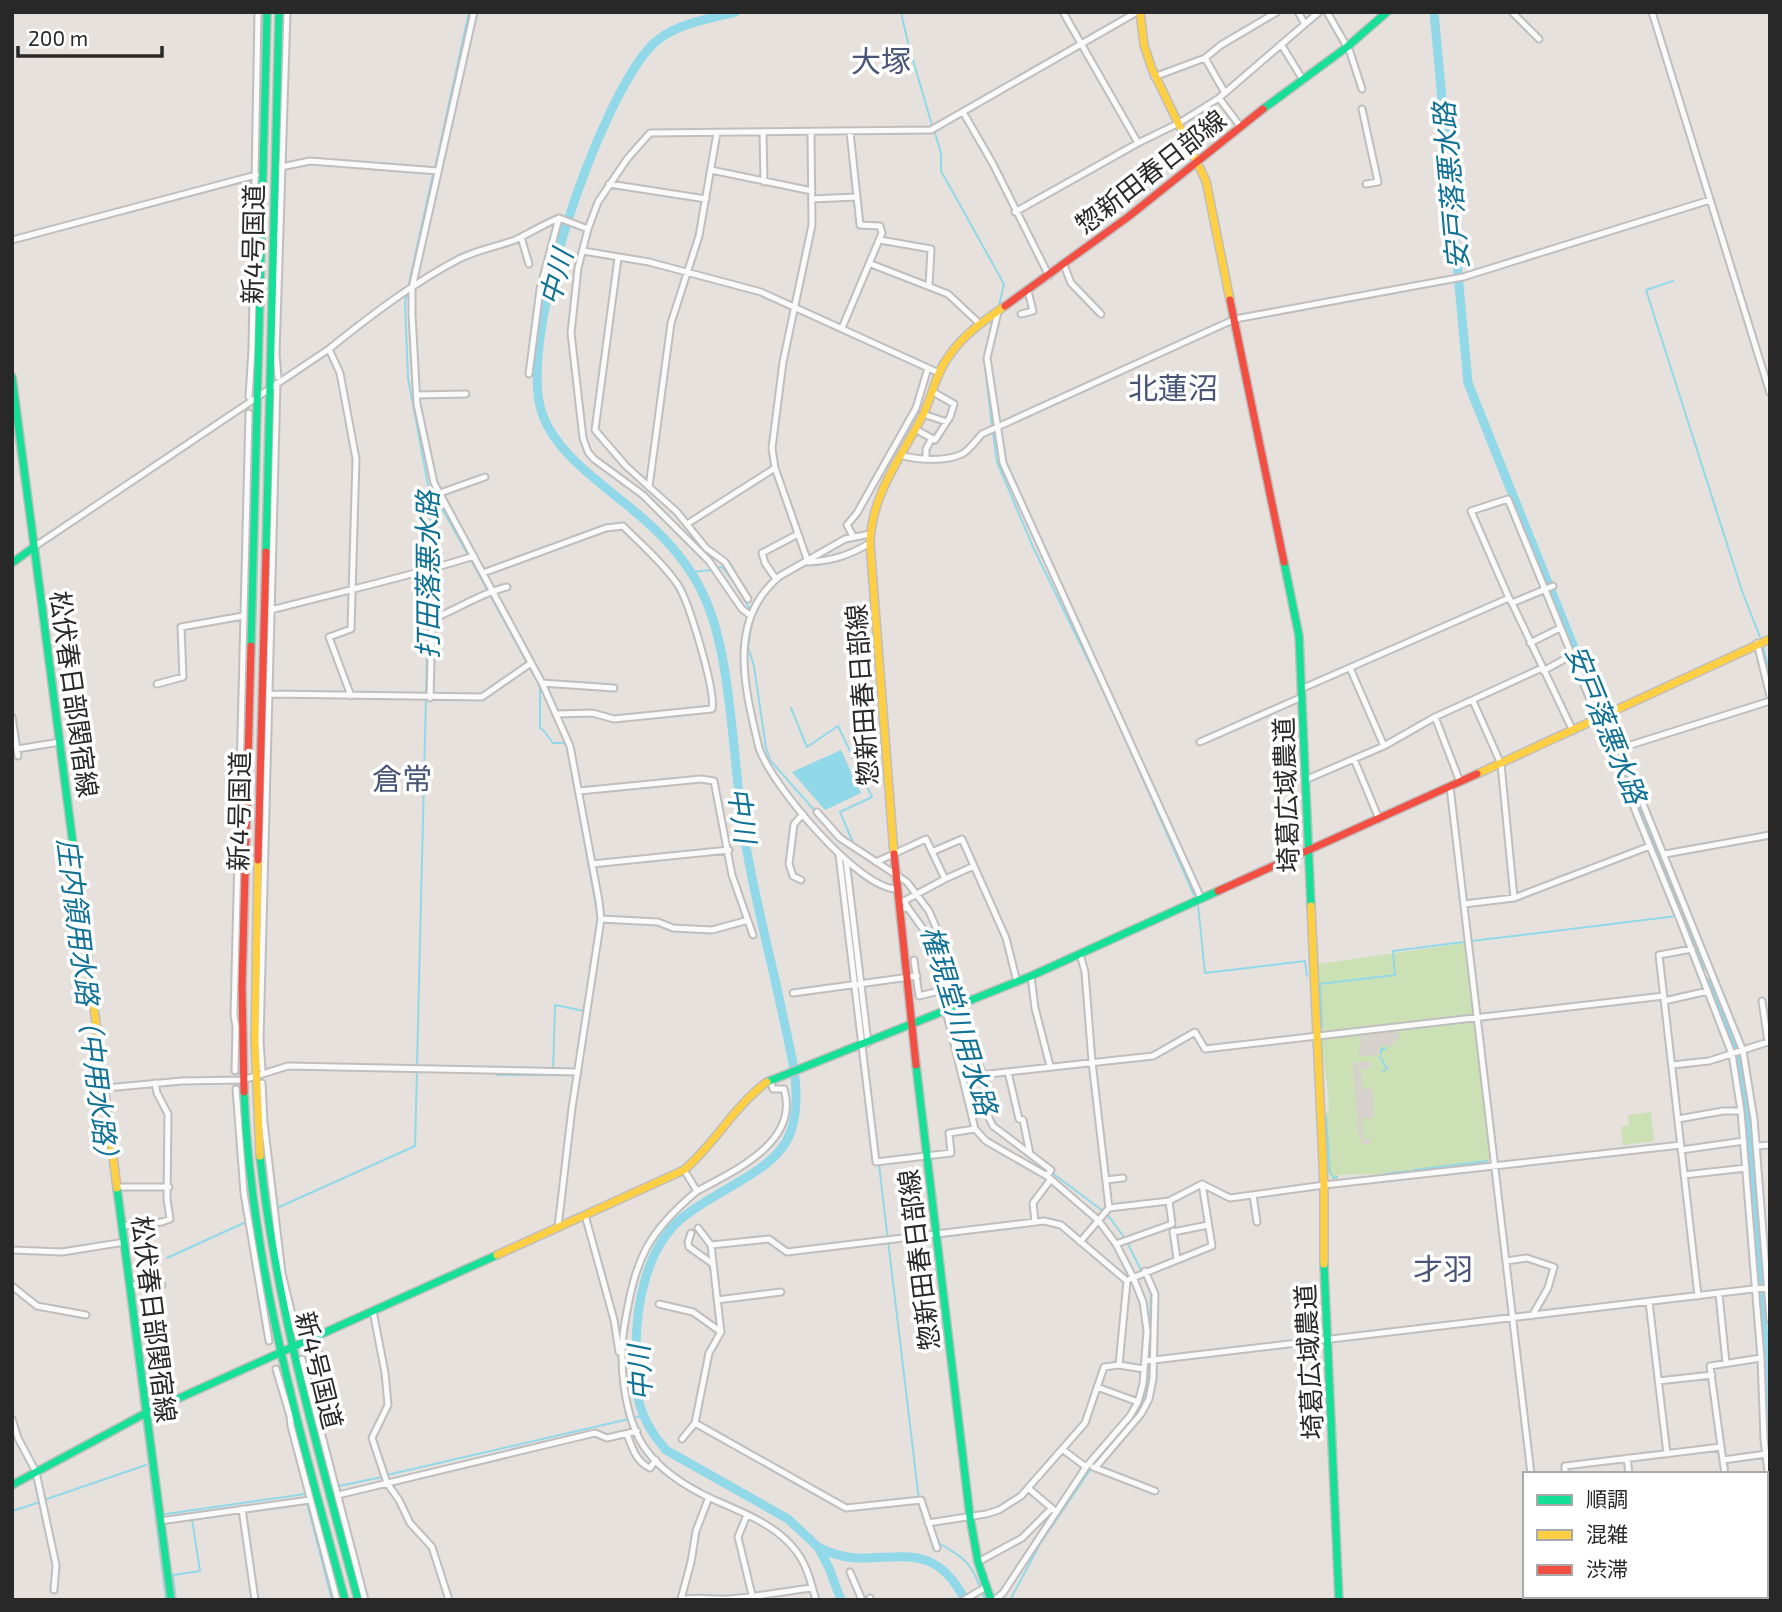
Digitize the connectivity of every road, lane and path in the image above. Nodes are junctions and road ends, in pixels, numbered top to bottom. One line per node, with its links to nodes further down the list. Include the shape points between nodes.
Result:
1 (258, 12): 39 (street)
2 (267, 12): 39 (main road, 新4号国道)
3 (279, 12): 36 (main road, 新4号国道)
4 (287, 12): 36 (street)
5 (474, 12): 38 (street)
6 (1063, 12): 17 (street)
7 (1138, 12): 17 (street); 21 (main road, 埼葛広域農道)
8 (1277, 12): 20 (street)
9 (1298, 12): 15 (street)
10 (1319, 12): 15 (street)
11 (1327, 12): 19 (street)
12 (1387, 12): 19 (main road, 惣新田春日部線)
13 (1512, 12): 16 (street)
14 (1652, 12): 47 (street)
15 (1305, 24): 18 (street)
16 (1539, 39)
17 (1082, 44): 27 (street); 34 (street)
18 (1281, 44): 22 (street); 24 (street)
19 (1347, 47): 22 (main road, 惣新田春日部線); 23 (street)
20 (1205, 58): 21 (street); 24 (street)
21 (1154, 77): 28 (main road, 埼葛広域農道)
22 (1303, 80): 29 (main road, 惣新田春日部線)
23 (1362, 89)
24 (1225, 93): 25 (street)
25 (1219, 98): 28 (street); 29 (street)
26 (1362, 109): 42 (street, via 1378,182)
27 (963, 112): 31 (street, via 934,129); 48 (street)
28 (1179, 123): 34 (street); 35 (main road, 埼葛広域農道)
29 (1240, 126): 35 (main road, 惣新田春日部線)
30 (811, 132): 31 (street); 33 (street); 43 (street)
31 (850, 132): 44 (street)
32 (717, 133): 33 (street); 37 (street); 41 (street, via 650,133)
33 (763, 133): 40 (street)
34 (1138, 143): 48 (street)
35 (1199, 160): 58 (main road, 惣新田春日部線); 68 (main road, 埼葛広域農道)
36 (279, 167): 38 (street, via 310,161); 71 (main road, 新4号国道)
37 (711, 170): 40 (street); 46 (street)
38 (438, 171): 62 (street)
39 (259, 174): 52 (street); 82 (main road, 新4号国道)
40 (764, 182): 43 (street)
41 (609, 184): 46 (street); 50 (street)
42 (1366, 184)
43 (812, 191): 45 (street)
44 (856, 197): 45 (street); 53 (street, via 860,225 880,226)
45 (812, 198): 64 (street, via 812,226)
46 (706, 199): 59 (street)
47 (1710, 200): 68 (street, via 1463,277); 79 (street)
48 (1015, 212): 60 (street)
49 (559, 218): 50 (street); 51 (street); 75 (street, via 540,289)
50 (588, 229): 54 (street)
51 (521, 237): 56 (street); 62 (street, via 478,250)
52 (12, 240)
53 (880, 240): 57 (street); 61 (street, via 931,249)
54 (583, 251): 55 (street); 96 (street, via 570,333 584,446 594,459)
55 (618, 258): 59 (street); 94 (street, via 595,430)
56 (529, 264)
57 (871, 264): 61 (street); 70 (street)
58 (1064, 265): 60 (main road, 惣新田春日部線); 67 (street, via 1071,283)
59 (689, 272): 64 (street, via 761,292); 94 (street, via 671,323)
60 (1049, 276): 63 (main road, 惣新田春日部線)
61 (929, 286): 69 (street, via 948,294)
62 (412, 288): 72 (street); 81 (street)
63 (1027, 291): 65 (main road, 惣新田春日部線); 66 (street, via 1033,311)
64 (794, 307): 70 (street); 92 (street, via 773,438)
65 (996, 313): 69 (main road, 惣新田春日部線); 86 (street, via 987,358)
66 (1021, 314)
67 (1101, 314)
68 (1235, 319): 86 (street); 128 (main road, 埼葛広域農道, via 1299,636)
69 (980, 324): 74 (main road, 惣新田春日部線, via 951,352)
70 (842, 328): 73 (street)
71 (274, 346): 77 (main road, 新4号国道); 77 (street)
72 (329, 349): 77 (street); 109 (street, via 341,381 356,459)
73 (928, 368): 74 (street); 99 (street, via 908,425 848,525)
74 (939, 373): 78 (main road, 惣新田春日部線)
75 (529, 374)
76 (12, 377): 101 (main road, 松伏春日部関宿線)
77 (275, 383): 82 (street); 114 (main road, 新4号国道)
78 (933, 392): 84 (main road, 惣新田春日部線); 85 (street, via 954,404)
79 (1770, 393)
80 (466, 394): 81 (street)
81 (416, 395): 95 (street)
82 (253, 397): 89 (main road, 新4号国道); 101 (street)
83 (249, 413): 89 (street)
84 (923, 414): 85 (street); 87 (main road, 惣新田春日部線)
85 (947, 422): 88 (street, via 935,440)
86 (997, 428): 91 (street, via 982,434 958,455); 168 (street, via 1003,463)
87 (915, 429): 88 (street); 90 (main road, 惣新田春日部線)
88 (932, 438): 91 (street)
89 (253, 443): 116 (street, via 245,506); 193 (main road, 新4号国道)
90 (900, 455): 91 (street); 100 (main road, 惣新田春日部線, via 882,488)
91 (926, 458)
92 (775, 468): 97 (street); 98 (street)
93 (485, 477): 95 (street)
94 (650, 486): 96 (street); 97 (street)
95 (440, 493): 102 (street)
96 (643, 495): 115 (street, via 709,561)
97 (687, 524): 112 (street, via 706,548 725,562)
98 (798, 534): 103 (street); 106 (street, via 762,553)
99 (852, 536): 100 (street); 103 (street)
100 (870, 538): 103 (street, via 833,560); 157 (main road, 惣新田春日部線)
101 (34, 547): 104 (main road); 139 (main road, 松伏春日部関宿線)
102 (474, 556): 105 (street); 109 (street)
103 (808, 562): 106 (street)
104 (12, 563)
105 (483, 573): 111 (street); 134 (street, via 606,528 623,526 678,586 707,674 712,709 614,719 592,713)
106 (776, 579): 115 (street)
107 (1553, 586): 110 (street)
108 (507, 587): 111 (street)
109 (353, 588): 114 (street); 130 (street, via 351,629 329,637)
110 (1545, 589): 113 (street); 113 (street, via 1508,499 1471,511); 117 (street)
111 (493, 590): 122 (street); 131 (street, via 432,619)
112 (748, 599)
113 (1510, 600): 119 (street); 123 (street)
114 (268, 610): 129 (street); 192 (main road, 新4号国道)
115 (750, 615): 150 (street, via 743,663 759,748)
116 (243, 616): 126 (street, via 181,627 183,677); 193 (street, via 234,1016)
117 (1560, 628): 119 (street); 121 (street)
118 (1770, 639): 120 (main road)
119 (1530, 643): 124 (street)
120 (1758, 643): 132 (street); 137 (main road)
121 (1572, 655): 124 (street); 137 (street)
122 (531, 663): 125 (street); 131 (street, via 482,698)
123 (1350, 668): 128 (street); 141 (street)
124 (1543, 670): 133 (street); 138 (street)
125 (542, 683): 127 (street); 134 (street)
126 (157, 684)
127 (614, 688)
128 (1301, 693): 140 (street); 145 (main road, 埼葛広域農道)
129 (270, 694): 130 (street); 192 (street)
130 (351, 696): 131 (street)
131 (430, 698)
132 (1770, 699): 142 (street)
133 (1473, 701): 136 (street); 144 (street)
134 (557, 714): 148 (street, via 570,746)
135 (12, 717): 139 (street, via 17,752)
136 (1435, 717): 141 (street); 146 (street)
137 (1603, 717): 138 (main road); 142 (street); 153 (street)
138 (1573, 731): 144 (main road)
139 (60, 742): 211 (main road, 松伏春日部関宿線)
140 (1200, 742)
141 (1384, 746): 143 (street)
142 (1621, 748): 158 (street)
143 (1354, 759): 145 (street); 151 (street)
144 (1501, 764): 146 (main road); 169 (street)
145 (1305, 780): 155 (main road, 埼葛広域農道)
146 (1460, 782): 147 (main road)
147 (1450, 787): 151 (main road); 170 (street)
148 (579, 791): 154 (street, via 715,781); 162 (street)
149 (817, 812): 161 (street, via 840,838)
150 (803, 814): 159 (street); 166 (street, via 794,824 789,864 793,876)
151 (1379, 819): 155 (main road)
152 (1770, 835): 158 (street)
153 (1650, 846): 169 (street); 176 (street)
154 (729, 850): 162 (street); 175 (street, via 732,875)
155 (1308, 850): 168 (main road); 194 (main road, 埼葛広域農道)
156 (934, 852): 157 (street, via 926,839); 163 (street, via 962,839); 165 (street)
157 (895, 853): 161 (street); 164 (main road, 惣新田春日部線)
158 (1665, 853): 196 (street)
159 (839, 855): 160 (street); 182 (street)
160 (846, 860): 164 (street, via 887,889); 182 (street)
161 (876, 862): 164 (street)
162 (592, 864): 173 (street)
163 (974, 866): 165 (street); 183 (street, via 1006,938)
164 (896, 879): 167 (street); 172 (main road, 惣新田春日部線)
165 (945, 879): 167 (street)
166 (801, 880)
167 (914, 894): 171 (street, via 904,901); 189 (street, via 929,911 947,953)
168 (1201, 898): 177 (main road)
169 (1514, 898): 170 (street)
170 (1464, 904): 190 (street)
171 (908, 908): 172 (street); 184 (street, via 930,940)
172 (899, 909): 181 (main road, 惣新田春日部線)
173 (601, 919): 174 (street, via 712,930); 203 (street)
174 (745, 921)
175 (753, 935)
176 (1692, 949): 185 (street); 187 (street, via 1659,956)
177 (1080, 954): 180 (main road); 198 (street)
178 (915, 960): 179 (street)
179 (917, 976): 181 (street); 184 (street, via 919,996)
180 (1031, 976): 183 (main road); 200 (street)
181 (906, 977): 182 (street); 191 (main road, 惣新田春日部線)
182 (857, 982): 186 (street); 195 (street)
183 (1017, 982): 189 (main road)
184 (943, 990): 189 (street)
185 (1708, 990): 187 (street); 197 (street)
186 (793, 993)
187 (1664, 998): 190 (street); 199 (street)
188 (1762, 1001): 196 (street, via 1769,1042)
189 (954, 1008): 191 (main road); 205 (street); 206 (street)
190 (1477, 1017): 194 (street); 225 (street)
191 (912, 1025): 195 (main road); 223 (main road, 惣新田春日部線)
192 (257, 1034): 201 (street); 208 (main road, 新4号国道)
193 (239, 1035): 202 (street); 207 (main road, 新4号国道)
194 (1316, 1035): 198 (street, via 1205,1049 1195,1032 1153,1056); 233 (main road, 埼葛広域農道)
195 (865, 1044): 209 (main road); 223 (street, via 876,1162)
196 (1742, 1051): 197 (street); 220 (street)
197 (1733, 1054): 199 (street); 213 (street)
198 (1092, 1062): 200 (street); 231 (street)
199 (1672, 1065): 214 (street)
200 (1051, 1066): 204 (street)
201 (262, 1069)
202 (235, 1071)
203 (578, 1072): 208 (street, via 288,1066); 247 (street)
204 (1008, 1072): 205 (street); 222 (street)
205 (982, 1075): 206 (street); 215 (street)
206 (962, 1077): 217 (street)
207 (243, 1080): 208 (street); 210 (street); 216 (main road, 新4号国道)
208 (259, 1080): 262 (main road, 新4号国道, via 264,1191)
209 (772, 1080): 227 (main road, via 754,1090 701,1158); 236 (street, via 773,1088 784,1089 782,1126 746,1166)
210 (155, 1083): 211 (street); 235 (street, via 168,1114)
211 (106, 1088): 234 (main road, 松伏春日部関宿線)
212 (236, 1089): 216 (street)
213 (1741, 1111): 214 (street); 218 (street)
214 (1678, 1119): 221 (street)
215 (990, 1120): 217 (street); 222 (street)
216 (242, 1126): 265 (main road, 新4号国道)
217 (975, 1127): 223 (street, via 948,1133 951,1153); 224 (street, via 986,1142)
218 (1744, 1141): 221 (street); 226 (street)
219 (1770, 1145): 220 (street)
220 (1756, 1146): 267 (street)
221 (1681, 1148): 225 (street); 228 (street)
222 (1030, 1155): 224 (street); 229 (street, via 1051,1170)
223 (927, 1156): 251 (main road, 惣新田春日部線)
224 (1024, 1162): 229 (street)
225 (1495, 1166): 233 (street); 258 (street)
226 (1746, 1168): 228 (street); 267 (street)
227 (684, 1170): 236 (street); 240 (main road)
228 (1684, 1175): 270 (street)
229 (1049, 1177): 241 (street); 242 (street, via 1033,1203)
230 (1123, 1178): 231 (street)
231 (1106, 1180): 239 (street)
232 (1202, 1184): 237 (street, via 1230,1198); 238 (street); 245 (street)
233 (1324, 1185): 237 (street); 283 (main road, 埼葛広域農道)
234 (117, 1187): 235 (street); 246 (main road, 松伏春日部関宿線)
235 (169, 1188): 246 (street, via 170,1219)
236 (697, 1191): 291 (street, via 663,1222 642,1254 629,1299)
237 (1254, 1195): 243 (street)
238 (1169, 1201): 239 (street); 244 (street)
239 (1110, 1208): 241 (street)
240 (585, 1215): 247 (main road); 291 (street)
241 (1098, 1220): 252 (street); 254 (street)
242 (1035, 1222): 251 (street); 252 (street, via 1061,1226)
243 (1257, 1222)
244 (1172, 1224): 250 (street); 254 (street)
245 (1209, 1224): 250 (street); 257 (street, via 1212,1246)
246 (123, 1226): 253 (main road, 松伏春日部関宿線)
247 (558, 1227): 274 (main road)
248 (698, 1228): 255 (street)
249 (691, 1233): 259 (street, via 689,1247)
250 (1173, 1233): 257 (street)
251 (936, 1234): 255 (street, via 787,1252 769,1239); 335 (main road, 惣新田春日部線)
252 (1080, 1241): 261 (street)
253 (125, 1242): 256 (street, via 62,1252); 263 (main road, 松伏春日部関宿線)
254 (1116, 1244): 261 (street)
255 (711, 1245): 259 (street)
256 (12, 1250)
257 (1177, 1259): 260 (street)
258 (1506, 1261): 277 (street, via 1527,1258 1554,1267 1548,1289); 278 (street)
259 (713, 1264): 271 (street)
260 (1145, 1271): 261 (street); 289 (street, via 1155,1294)
261 (1130, 1279): 290 (street, via 1146,1318); 293 (street)
262 (281, 1280): 280 (street); 285 (main road, 新4号国道)
263 (130, 1285): 264 (street); 303 (main road, 松伏春日部関宿線)
264 (162, 1285)
265 (263, 1285): 284 (street); 286 (main road, 新4号国道)
266 (12, 1286): 276 (street, via 37,1306)
267 (1763, 1288): 269 (street); 275 (street); 287 (street)
268 (781, 1292): 271 (street)
269 (1719, 1294): 270 (street); 292 (street)
270 (1698, 1296): 272 (street)
271 (718, 1300): 281 (street)
272 (1649, 1302): 277 (street); 297 (street)
273 (659, 1304): 281 (street, via 693,1312)
274 (373, 1311): 282 (main road); 325 (street, via 388,1405 372,1438)
275 (1770, 1311): 279 (street)
276 (86, 1315)
277 (1532, 1316): 278 (street)
278 (1513, 1318): 283 (street); 320 (street)
279 (1770, 1320)
280 (296, 1331)
281 (721, 1332): 306 (street, via 709,1353)
282 (316, 1337): 285 (main road); 304 (street, via 328,1413)
283 (1328, 1340): 289 (street); 357 (main road, 埼葛広域農道)
284 (269, 1341)
285 (292, 1348): 286 (main road); 298 (main road, 新4号国道)
286 (280, 1353): 302 (main road, 新4号国道); 303 (main road)
287 (1761, 1358): 292 (street); 313 (street)
288 (302, 1359): 298 (street)
289 (1153, 1360): 290 (street); 301 (street)
290 (1144, 1361): 295 (street)
291 (621, 1362): 307 (street)
292 (1727, 1363): 296 (street, via 1710,1366)
293 (1119, 1365): 295 (street); 299 (street, via 1104,1367)
294 (276, 1369): 302 (street)
295 (1144, 1369): 300 (street)
296 (1712, 1375): 297 (street); 310 (street)
297 (1658, 1381): 312 (street)
298 (304, 1382): 304 (street); 349 (main road, 新4号国道)
299 (1097, 1387): 300 (street); 311 (street, via 1085,1423)
300 (1139, 1399): 301 (street); 317 (street)
301 (1149, 1399): 318 (street)
302 (291, 1408): 331 (street); 348 (main road, 新4号国道)
303 (146, 1413): 319 (main road); 336 (main road, 松伏春日部関宿線)
304 (317, 1415): 329 (street)
305 (12, 1419): 319 (street)
306 (695, 1423): 309 (street); 337 (street, via 846,1508 921,1500)
307 (636, 1431): 308 (street); 315 (street)
308 (627, 1434): 315 (street, via 644,1465 650,1468); 325 (street, via 607,1438 595,1433)
309 (682, 1439)
310 (1721, 1447): 312 (street); 316 (street)
311 (1062, 1449): 317 (street); 327 (street)
312 (1667, 1454): 314 (street)
313 (1766, 1454): 316 (street); 324 (street)
314 (1627, 1458): 321 (street, via 1565,1466); 322 (street)
315 (656, 1460): 330 (street)
316 (1723, 1461): 323 (street)
317 (1087, 1466): 318 (street); 333 (street)
318 (1095, 1468): 328 (street)
319 (36, 1472): 326 (main road); 343 (street, via 56,1565)
320 (1531, 1472)
321 (1565, 1472)
322 (1629, 1472)
323 (1725, 1472)
324 (1768, 1472)
325 (387, 1482): 329 (street); 351 (street, via 410,1523 432,1547)
326 (12, 1485)
327 (1028, 1488): 333 (street); 335 (street, via 999,1510)
328 (1155, 1491)
329 (338, 1495): 350 (street)
330 (709, 1497): 334 (street); 352 (street)
331 (310, 1500): 332 (street); 347 (street)
332 (242, 1509): 336 (street); 346 (street)
333 (1054, 1510): 339 (street, via 1022,1538); 356 (street, via 1003,1593)
334 (747, 1515): 342 (street, via 796,1550); 344 (street, via 738,1537)
335 (970, 1517): 337 (street); 339 (main road, 惣新田春日部線)
336 (160, 1521): 345 (main road, 松伏春日部関宿線)
337 (928, 1523): 338 (street)
338 (937, 1548)
339 (978, 1562): 341 (main road, 惣新田春日部線)
340 (850, 1573): 354 (street)
341 (986, 1587): 355 (street); 356 (main road, 惣新田春日部線)
342 (812, 1588): 344 (street); 353 (street)
343 (54, 1590)
344 (752, 1595): 352 (street)
345 (171, 1600)
346 (255, 1600)
347 (337, 1600)
348 (345, 1600)
349 (358, 1600)
350 (365, 1600)
351 (449, 1600)
352 (680, 1600)
353 (816, 1600)
354 (862, 1600)
355 (964, 1600)
356 (993, 1600)
357 (1339, 1600)

